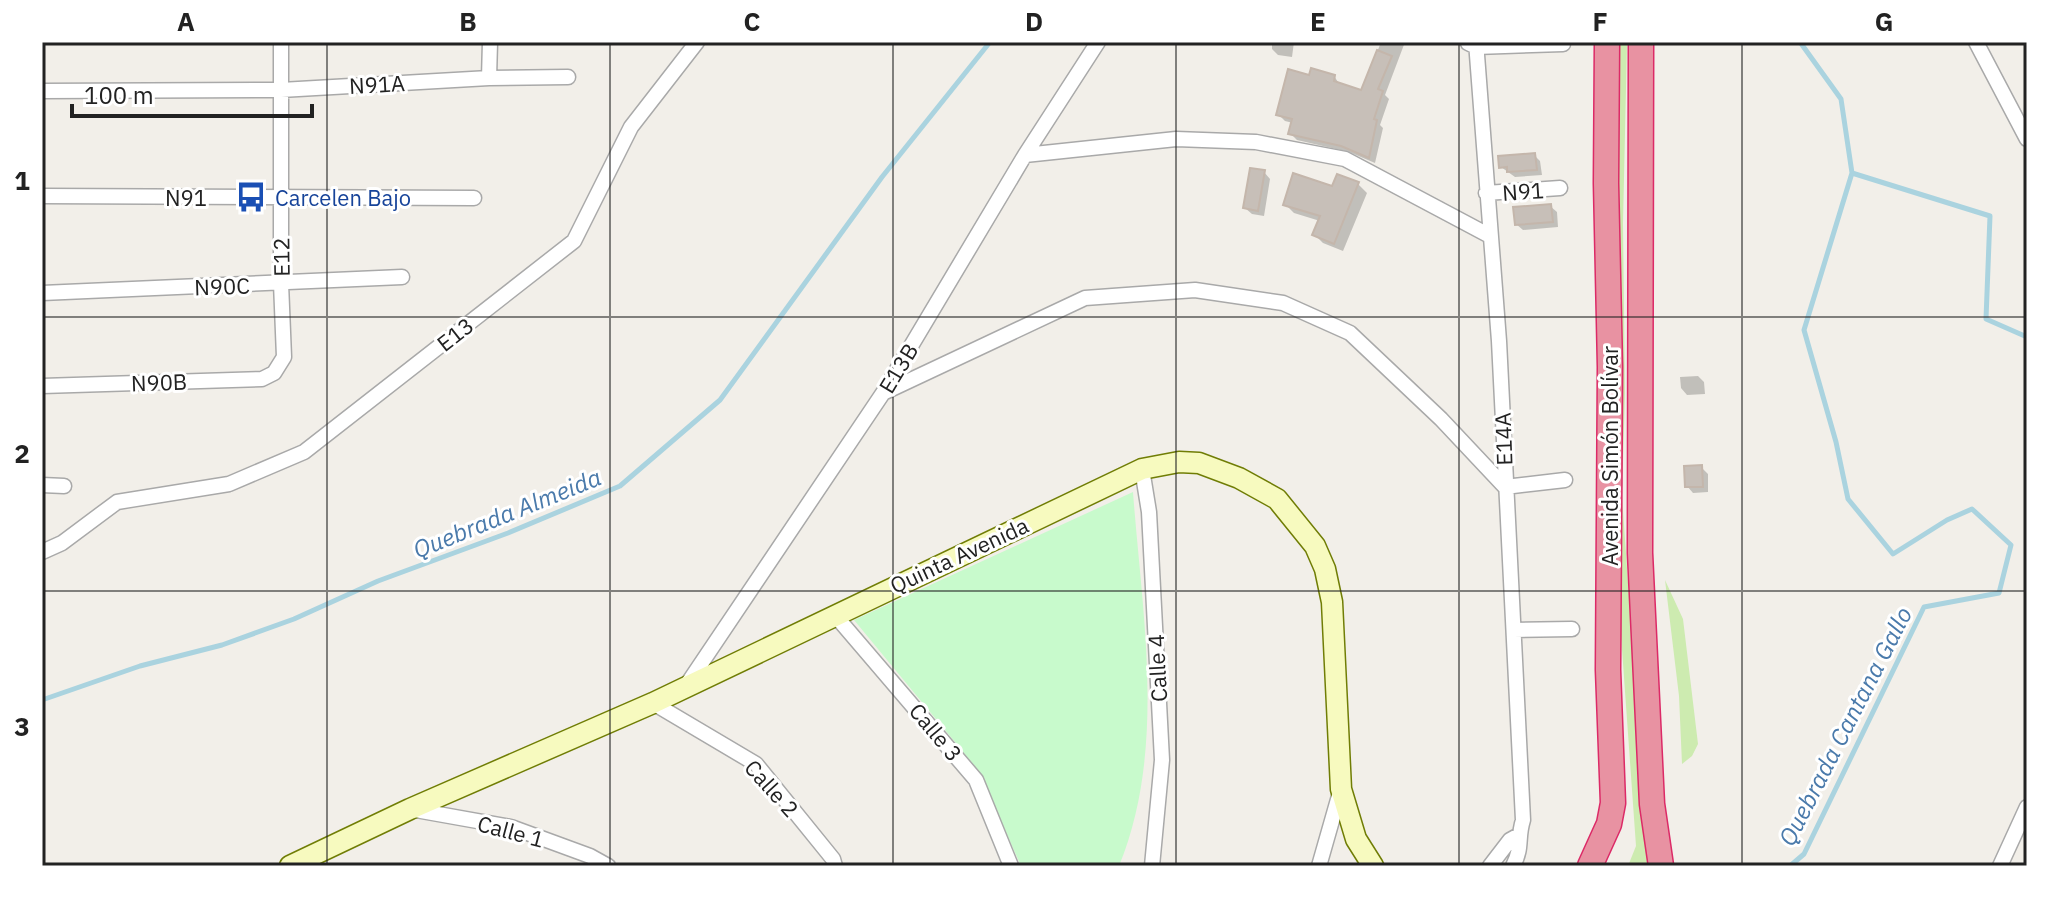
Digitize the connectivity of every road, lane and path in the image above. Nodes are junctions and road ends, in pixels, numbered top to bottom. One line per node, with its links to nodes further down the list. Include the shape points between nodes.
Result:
1 (281, 42): 12 (street, E12)
2 (490, 42): 11 (street)
3 (697, 42): 33 (street, E13, via 631,127 574,241 304,452 229,484 117,502)
4 (1098, 42): 15 (street, E13B)
5 (1607, 42): 52 (highway, Avenida Simón Bolívar, via 1613,803)
6 (1641, 42): 53 (highway, Avenida Simón Bolívar, via 1640,553 1652,804)
7 (1976, 42): 14 (street)
8 (1473, 44): 9 (street); 17 (street, E14A)
9 (1563, 44)
10 (568, 77): 11 (street, N91A)
11 (489, 78): 12 (street, N91A)
12 (281, 90): 13 (street, N91A); 19 (street, E12)
13 (42, 91)
14 (2027, 139)
15 (1025, 155): 21 (street, via 1176,139 1256,142 1345,159); 27 (street, E13B)
16 (1560, 188): 17 (street, N91)
17 (1486, 193): 21 (street, E14A)
18 (42, 196): 19 (street, N91)
19 (280, 197): 20 (street, N91); 23 (street, E12)
20 (474, 198)
21 (1490, 236): 32 (street, E14A)
22 (402, 277): 23 (street, N90C)
23 (281, 283): 24 (street, N90C); 25 (street, E12, via 284,357)
24 (42, 293)
25 (274, 373): 26 (street, N90B, via 262,379)
26 (42, 386)
27 (883, 393): 32 (street, via 1085,298 1195,290 1283,303 1350,333); 37 (street, E13B)
28 (1142, 469): 34 (street, Quinta Avenida); 39 (street, Quinta Avenida, via 1199,463 1239,478 1277,499 1315,546 1332,602); 47 (street, Calle 4, via 1149,512 1162,760)
29 (1565, 480): 32 (street)
30 (42, 485): 31 (street)
31 (64, 486)
32 (1505, 487): 36 (street, E14A)
33 (42, 552)
34 (834, 614): 37 (street, Quinta Avenida); 46 (street, Calle 3, via 976,780)
35 (1572, 629): 36 (street)
36 (1514, 630): 42 (street, E14A, via 1523,820)
37 (686, 686): 38 (street, Quinta Avenida)
38 (653, 703): 41 (street, Quinta Avenida); 45 (street, Calle 2, via 756,764)
39 (1341, 789): 48 (street); 49 (street, Quinta Avenida, via 1356,839)
40 (2027, 807): 54 (street)
41 (410, 809): 43 (street, Quinta Avenida); 44 (street, Calle 1, via 511,827)
42 (1519, 835): 50 (street); 51 (street, E14A, via 1522,845)
43 (290, 866)
44 (608, 866)
45 (835, 866)
46 (1011, 866)
47 (1152, 866)
48 (1319, 866)
49 (1373, 866)
50 (1490, 866)
51 (1513, 866)
52 (1590, 866)
53 (1661, 866)
54 (2000, 866)

